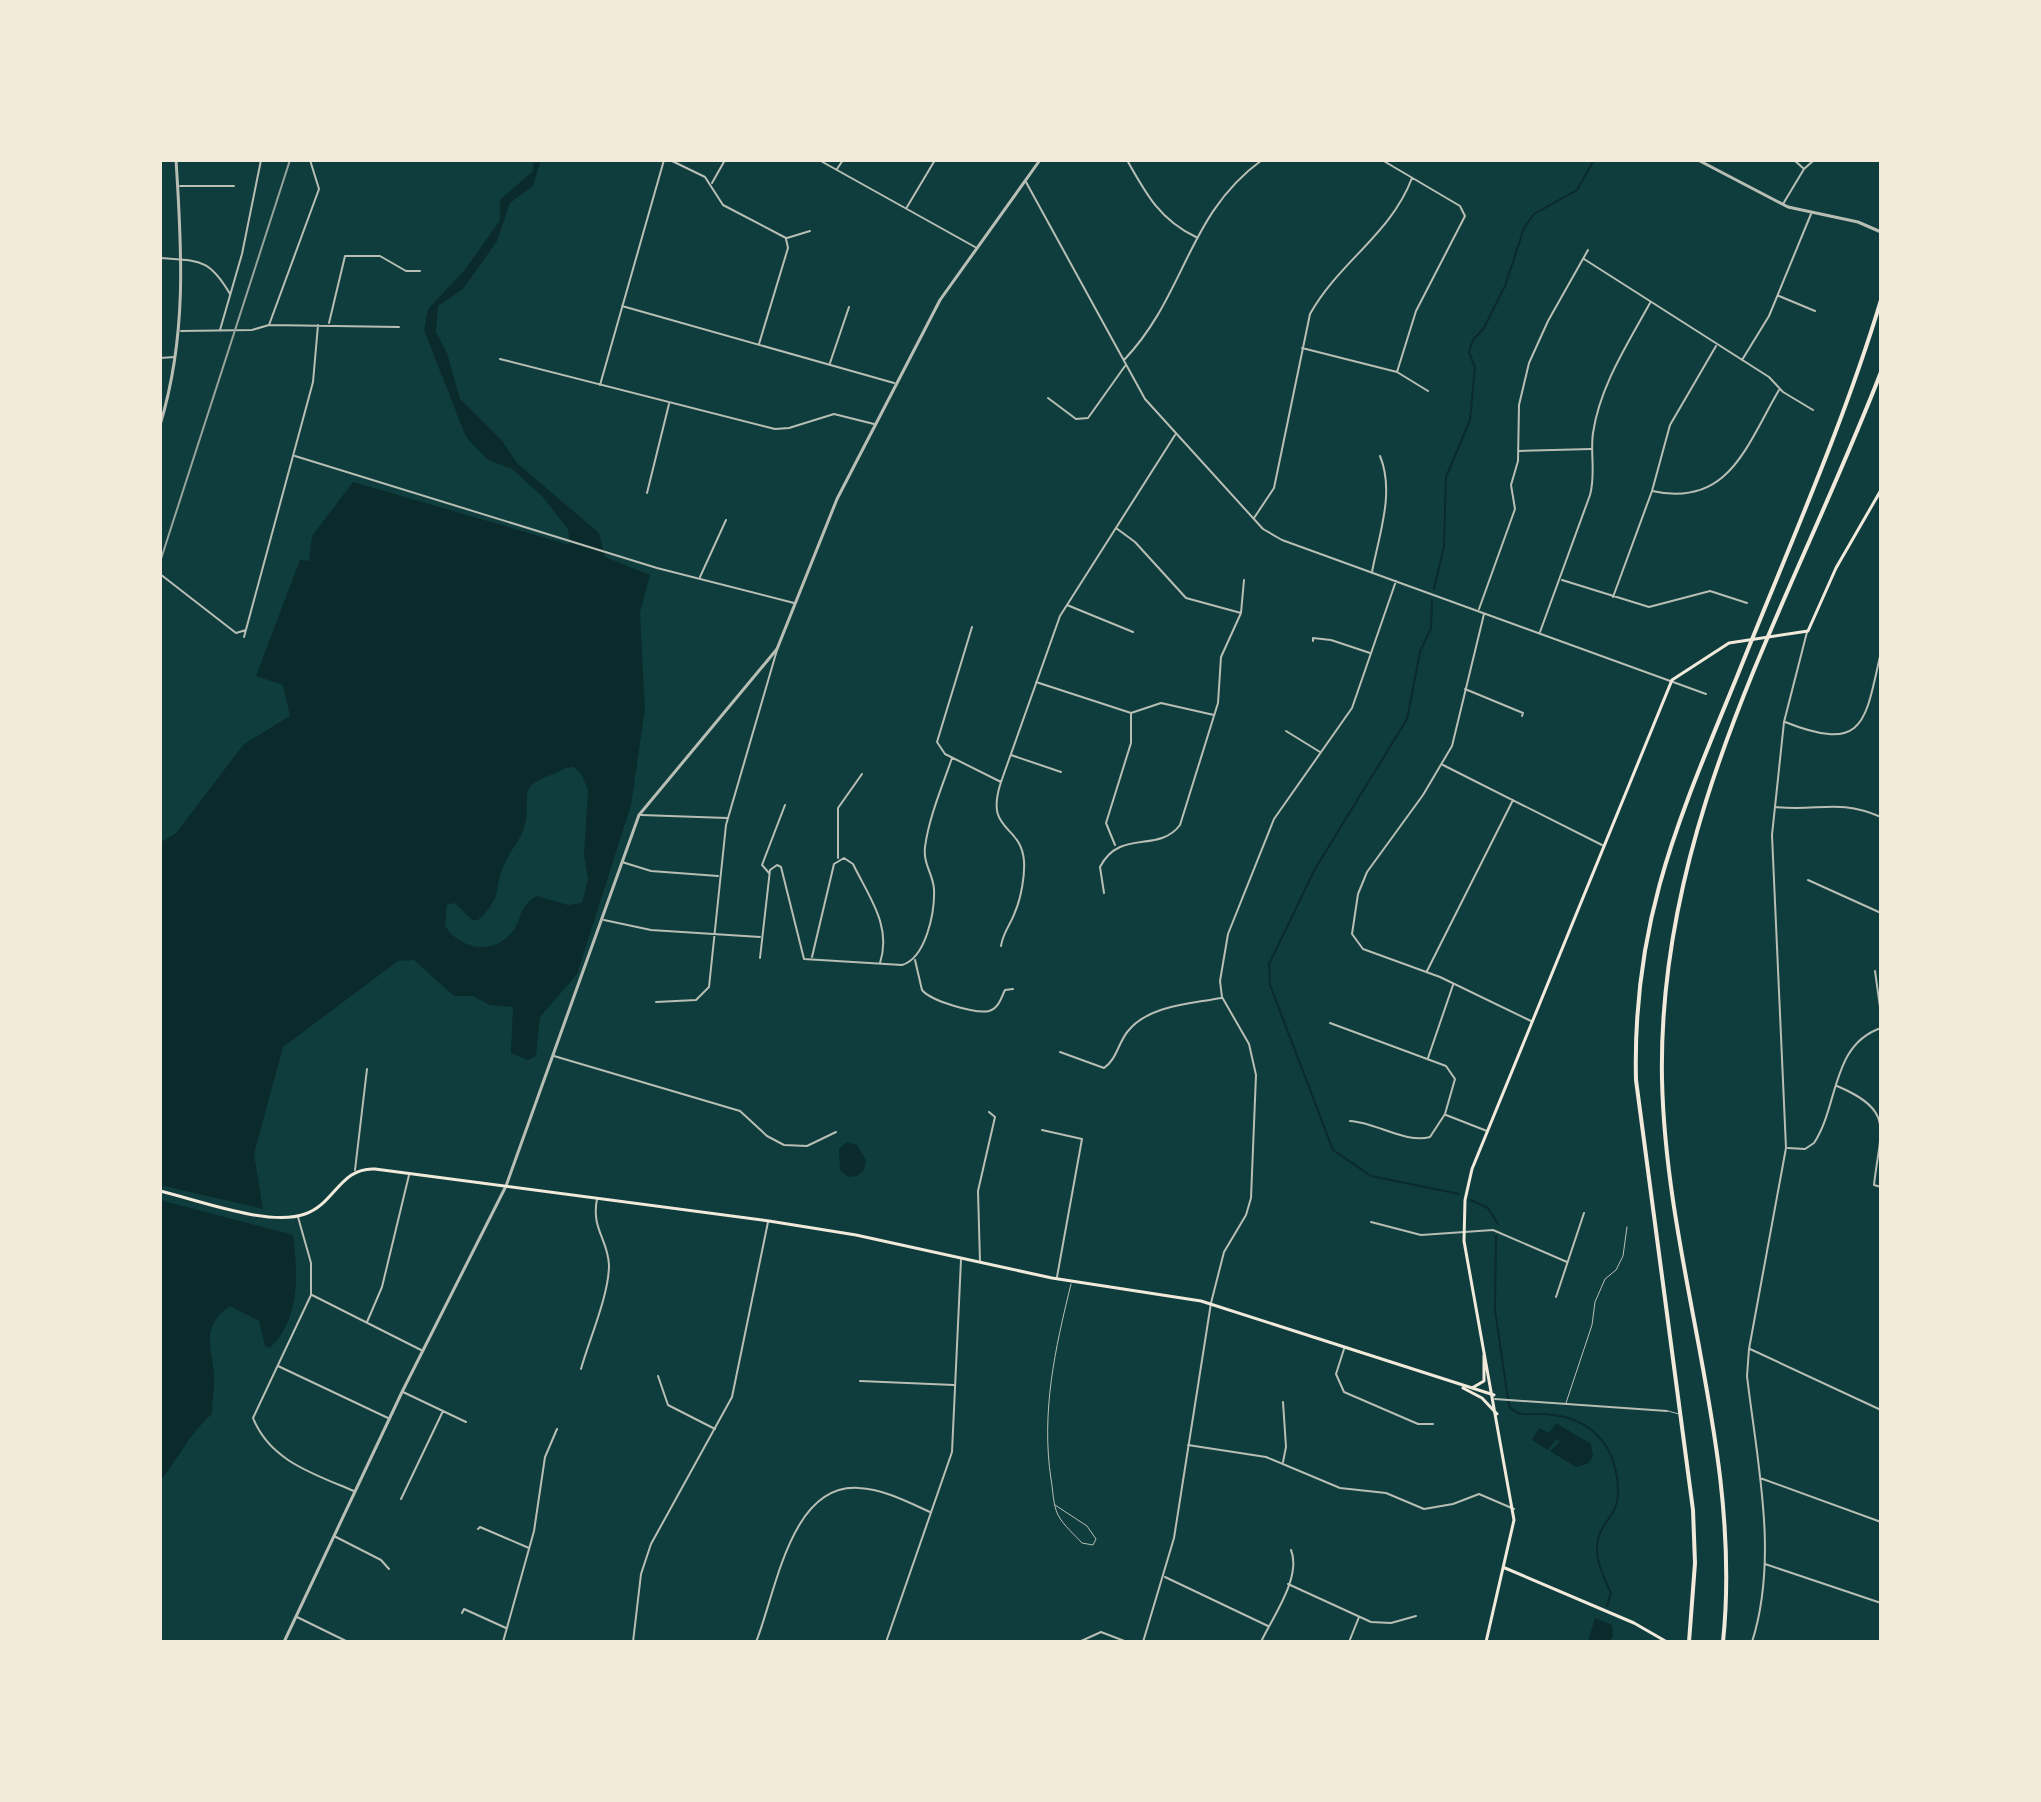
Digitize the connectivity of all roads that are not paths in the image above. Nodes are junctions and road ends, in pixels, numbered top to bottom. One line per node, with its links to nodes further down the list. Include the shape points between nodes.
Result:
1 (176, 160): 22 (street)
2 (261, 160): 37 (street)
3 (310, 160): 45 (street, via 319,189)
4 (664, 160): 41 (street)
5 (670, 160): 21 (street)
6 (725, 160): 21 (street)
7 (819, 160): 18 (street)
8 (843, 160): 18 (street)
9 (935, 160): 25 (street)
10 (1040, 160): 20 (street)
11 (1127, 160): 30 (street, via 1159,212)
12 (1262, 160): 30 (street, via 1221,196)
13 (1382, 160): 19 (street)
14 (1698, 160): 24 (street)
15 (1794, 160): 17 (street)
16 (1814, 160): 17 (street)
17 (1804, 169): 24 (street)
18 (836, 170): 25 (street)
19 (1412, 178): 52 (street, via 1394,215 1315,305); 59 (street, via 1457,204 1464,221 1416,311)
20 (1025, 181): 31 (street); 57 (street)
21 (711, 184): 29 (street, via 723,205)
22 (177, 186): 23 (street); 35 (street)
23 (234, 186)
24 (1783, 204): 26 (street)
25 (906, 208): 31 (street)
26 (1811, 214): 28 (street); 38 (street)
27 (810, 231): 29 (street)
28 (1881, 232)
29 (786, 238): 50 (street, via 788,248)
30 (1197, 238): 57 (street, via 1155,324)
31 (977, 248): 61 (street, via 948,287)
32 (1588, 250): 34 (street)
33 (160, 258): 35 (street)
34 (1583, 259): 40 (street); 72 (street, via 1529,363 1519,405)
35 (183, 260): 37 (street, via 209,265); 48 (street)
36 (420, 271): 44 (street, via 406,271 380,256 345,256)
37 (230, 294): 49 (street)
38 (1778, 296): 43 (street); 56 (street)
39 (1881, 300): 205 (highway, via 1837,428 1675,830 1644,946 1636,1080)
40 (1650, 303): 51 (street); 71 (street, via 1609,380)
41 (622, 306): 50 (street); 62 (street)
42 (849, 307): 58 (street)
43 (1815, 311)
44 (329, 324): 46 (street); 47 (street)
45 (269, 325): 46 (street); 49 (street)
46 (318, 325): 73 (street, via 315,372)
47 (399, 327)
48 (179, 331): 49 (street); 53 (street)
49 (220, 331)
50 (758, 345): 58 (street)
51 (1717, 345): 56 (street); 76 (street, via 1670,425)
52 (1300, 348): 59 (street); 79 (street, via 1274,488)
53 (176, 357): 54 (street); 69 (street)
54 (160, 358)
55 (500, 359): 62 (street)
56 (1742, 360): 63 (street)
57 (1124, 363): 65 (street, via 1088,418 1076,419); 70 (street, via 1145,399)
58 (829, 365): 61 (street)
59 (1397, 372): 64 (street)
60 (1881, 372): 251 (highway, via 1715,768 1688,857 1670,947 1663,1106 1726,1509)
61 (896, 384): 68 (street)
62 (600, 385): 66 (street)
63 (1780, 389): 67 (street); 76 (street, via 1720,482 1688,494)
64 (1428, 391)
65 (1048, 398)
66 (669, 402): 68 (street, via 778,430 834,414); 77 (street)
67 (1813, 410)
68 (875, 424): 88 (street, via 824,526)
69 (160, 425)
70 (1176, 434): 79 (street); 80 (street)
71 (1592, 449): 72 (street); 84 (street, via 1592,487)
72 (1518, 451): 91 (street, via 1511,485 1515,509)
73 (295, 456): 83 (street); 95 (street)
74 (1380, 456): 81 (street, via 1387,494)
75 (1881, 490): 96 (main road, via 1836,568)
76 (1652, 491): 87 (street)
77 (647, 493)
78 (726, 520): 83 (street)
79 (1252, 520): 81 (street, via 1275,536)
80 (1115, 528): 90 (street); 93 (street, via 1135,542 1186,598)
81 (1372, 572): 86 (street)
82 (160, 574): 95 (street, via 236,633)
83 (699, 579): 88 (street)
84 (1559, 579): 87 (street); 98 (street)
85 (1244, 580): 93 (street)
86 (1396, 581): 91 (street); 103 (street)
87 (1613, 597): 89 (street, via 1657,607 1710,591)
88 (794, 603): 101 (street)
89 (1747, 603)
90 (1066, 605): 97 (street); 105 (street)
91 (1479, 610): 92 (street)
92 (1485, 612): 98 (street); 106 (street)
93 (1241, 613): 109 (street, via 1221,657)
94 (972, 627): 115 (street, via 936,737 941,751)
95 (246, 630): 99 (street)
96 (1808, 631): 104 (main road, via 1732,642); 111 (street)
97 (1133, 632)
98 (1540, 632): 104 (street)
99 (244, 637)
100 (1313, 641): 103 (street, via 1331,640)
101 (777, 649): 123 (street); 125 (street)
102 (1881, 652): 111 (street, via 1866,713 1852,730 1828,736)
103 (1371, 653): 113 (street, via 1346,720)
104 (1672, 680): 107 (street); 126 (main road)
105 (1035, 682): 108 (street); 114 (street)
106 (1464, 688): 110 (street); 116 (street, via 1456,735)
107 (1706, 694)
108 (1131, 713): 109 (street, via 1161,703); 127 (street, via 1131,743 1106,823)
109 (1214, 715): 127 (street, via 1180,825 1169,837)
110 (1522, 716)
111 (1784, 722): 122 (street)
112 (1286, 731): 113 (street)
113 (1321, 752): 147 (street, via 1282,805 1242,891 1224,954)
114 (1010, 755): 117 (street); 119 (street)
115 (952, 758): 119 (street); 141 (street, via 928,832 925,857 934,893 924,943)
116 (1442, 765): 120 (street); 144 (street, via 1367,872 1352,929 1363,949)
117 (1061, 772)
118 (862, 774): 128 (street, via 838,808)
119 (1001, 782): 138 (street, via 997,816 1018,842 1024,863 1017,908)
120 (1513, 800): 126 (street); 144 (street)
121 (785, 805): 130 (street, via 762,865)
122 (1774, 807): 124 (street, via 1849,805); 164 (street, via 1772,883)
123 (639, 815): 125 (street); 129 (street)
124 (1881, 817)
125 (728, 818): 131 (street)
126 (1604, 847): 150 (main road)
127 (1116, 848): 133 (street, via 1100,867)
128 (838, 860): 140 (street); 142 (street, via 853,864 884,927)
129 (621, 862): 131 (street, via 651,871); 135 (street)
130 (770, 874): 137 (street); 140 (street, via 774,865 781,867 804,959)
131 (720, 876): 136 (street)
132 (1808, 880): 134 (street)
133 (1104, 893)
134 (1881, 912)
135 (602, 920): 136 (street); 154 (street)
136 (714, 934): 137 (street); 148 (street, via 704,996)
137 (761, 937): 139 (street)
138 (1001, 946)
139 (760, 958)
140 (812, 959): 142 (street)
141 (915, 959): 142 (street); 146 (street, via 922,990 941,1003 989,1011 1005,990)
142 (880, 964)
143 (1875, 971): 149 (street)
144 (1426, 972): 145 (street)
145 (1453, 984): 150 (street); 155 (street)
146 (1013, 989)
147 (1222, 997): 153 (street, via 1147,1016 1129,1030 1104,1068); 184 (street, via 1255,1065 1253,1171 1249,1206 1224,1252)
148 (656, 1002)
149 (1881, 1014)
150 (1531, 1021): 162 (main road)
151 (1330, 1023): 155 (street)
152 (1881, 1028): 157 (street, via 1849,1050)
153 (1060, 1052)
154 (552, 1056): 163 (street, via 727,1106 784,1145 807,1146); 167 (street)
155 (1428, 1059): 159 (street, via 1454,1075)
156 (367, 1069): 165 (street)
157 (1836, 1086): 164 (street, via 1814,1143 1805,1149); 168 (street, via 1863,1097 1877,1111 1874,1185)
158 (989, 1112): 179 (street, via 995,1117 978,1191)
159 (1445, 1114): 160 (street, via 1434,1134 1420,1139); 162 (street)
160 (1350, 1121)
161 (1042, 1130): 180 (street, via 1082,1139)
162 (1487, 1131): 176 (main road, via 1467,1184)
163 (836, 1132)
164 (1786, 1148): 187 (street)
165 (355, 1170): 166 (main road); 172 (main road, via 317,1208)
166 (409, 1174): 167 (main road); 185 (street, via 382,1287)
167 (506, 1186): 170 (main road); 188 (street)
168 (1881, 1187)
169 (160, 1191): 172 (main road, via 268,1217)
170 (597, 1198): 173 (main road); 191 (street, via 594,1222 609,1263)
171 (1584, 1213): 178 (street)
172 (298, 1216): 182 (street, via 311,1263)
173 (769, 1221): 177 (main road); 210 (street, via 736,1383)
174 (1371, 1222): 176 (street, via 1421,1235)
175 (1627, 1227): 200 (lane, via 1623,1256 1595,1302)
176 (1463, 1231): 178 (street, via 1499,1232); 189 (main road)
177 (961, 1259): 179 (main road); 194 (street)
178 (1567, 1262): 183 (street)
179 (980, 1263): 180 (main road)
180 (1057, 1279): 181 (main road)
181 (1071, 1281): 184 (main road); 216 (lane, via 1048,1402)
182 (311, 1295): 185 (street); 190 (street)
183 (1556, 1297)
184 (1211, 1303): 186 (main road); 211 (street)
185 (367, 1322): 188 (street)
186 (1344, 1349): 195 (main road); 208 (street, via 1336,1374 1344,1392 1418,1424)
187 (1749, 1349): 201 (street); 213 (street, via 1747,1376)
188 (422, 1350): 197 (street)
189 (1484, 1351): 196 (main road, via 1484,1381); 198 (main road)
190 (278, 1366): 206 (street); 214 (street, via 254,1409 254,1422 290,1462)
191 (581, 1369)
192 (658, 1376): 210 (street, via 668,1405)
193 (860, 1381): 194 (street)
194 (956, 1385): 218 (street, via 952,1452)
195 (1460, 1385): 196 (main road); 204 (main road)
196 (1471, 1388): 198 (main road)
197 (402, 1392): 202 (street); 206 (street)
198 (1494, 1397): 200 (street); 204 (main road)
199 (1283, 1402): 212 (street)
200 (1566, 1403): 203 (street)
201 (1881, 1410)
202 (443, 1411): 207 (street); 215 (street)
203 (1667, 1411): 205 (lane)
204 (1498, 1414): 217 (main road)
205 (1681, 1415): 250 (highway, via 1695,1536)
206 (389, 1418): 214 (street)
207 (466, 1422)
208 (1433, 1424)
209 (557, 1429): 222 (street, via 541,1470)
210 (716, 1429): 241 (street, via 651,1544 641,1574)
211 (1187, 1445): 212 (street); 227 (street)
212 (1282, 1463): 217 (street, via 1340,1488 1386,1493 1424,1509 1479,1494)
213 (1759, 1477): 219 (street); 224 (street)
214 (354, 1491): 221 (street)
215 (401, 1499)
216 (1055, 1505): 216 (lane, via 1062,1522 1082,1543 1093,1545 1094,1532)
217 (1514, 1509): 225 (main road)
218 (931, 1513): 236 (street); 242 (street, via 864,1488 839,1489 816,1501 800,1521)
219 (1881, 1522)
220 (478, 1529): 222 (street)
221 (333, 1536): 226 (street); 231 (street)
222 (530, 1548): 235 (street)
223 (1291, 1550): 228 (street, via 1294,1568)
224 (1765, 1564): 229 (street); 252 (street)
225 (1505, 1568): 237 (main road); 249 (main road)
226 (389, 1569)
227 (1164, 1576): 234 (street); 246 (street)
228 (1288, 1584): 233 (street); 234 (street)
229 (1881, 1603)
230 (462, 1613): 235 (street, via 464,1609)
231 (296, 1616): 238 (street); 239 (street)
232 (1416, 1616): 233 (street, via 1381,1624)
233 (1359, 1617): 248 (street)
234 (1268, 1626): 247 (street)
235 (507, 1628): 240 (street)
236 (886, 1641): 243 (street)
237 (1664, 1641)
238 (284, 1642)
239 (348, 1642)
240 (503, 1642)
241 (633, 1642)
242 (756, 1642)
243 (891, 1642)
244 (1079, 1642): 245 (street, via 1101,1632)
245 (1127, 1642)
246 (1143, 1642)
247 (1261, 1642)
248 (1349, 1642)
249 (1486, 1642)
250 (1689, 1642)
251 (1723, 1642)
252 (1752, 1642)

